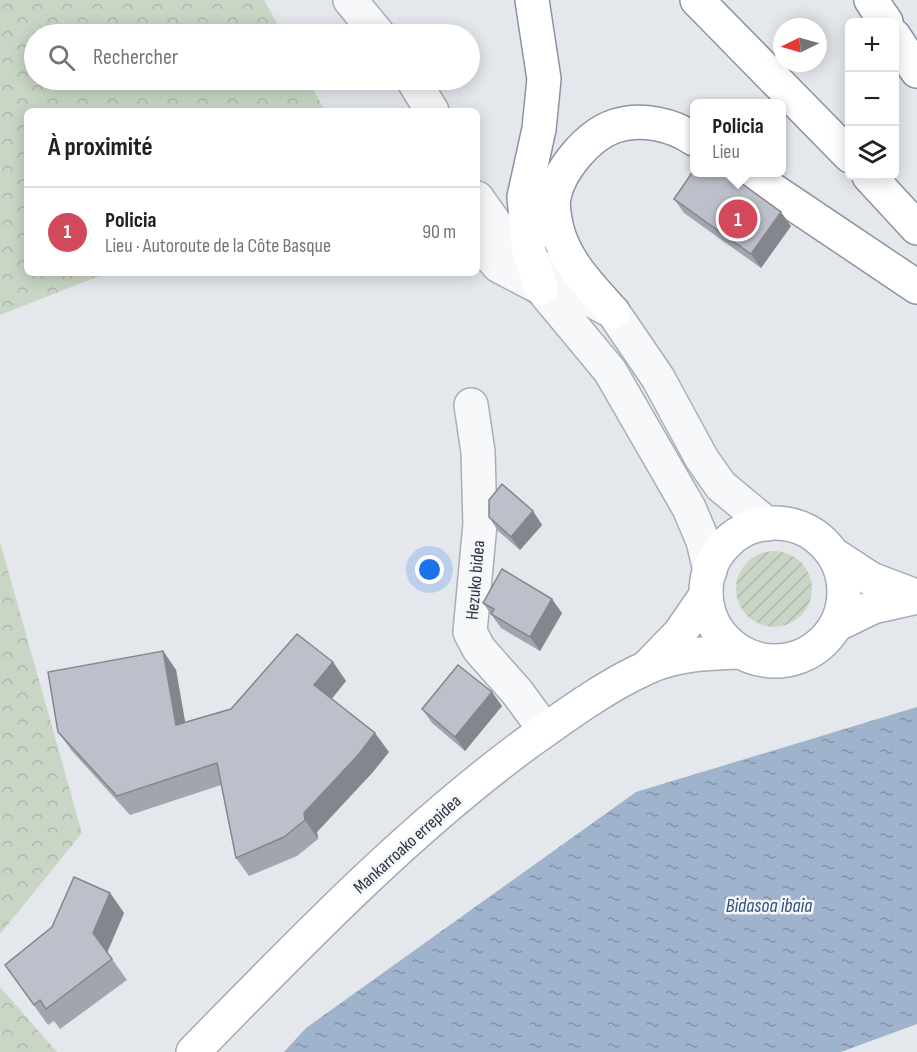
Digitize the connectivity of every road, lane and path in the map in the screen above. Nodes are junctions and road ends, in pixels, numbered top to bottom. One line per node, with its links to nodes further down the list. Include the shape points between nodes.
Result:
1 (350, 0): 6 (street)
2 (532, 0): 18 (main road, via 544,79 539,129 524,197)
3 (697, 0): 12 (main road)
4 (871, 0): 5 (main road)
5 (883, 18)
6 (370, 24)
7 (899, 43): 8 (main road)
8 (917, 70)
9 (419, 90): 10 (street)
10 (430, 108)
11 (690, 136): 20 (main road, via 661,124 615,126 594,139 561,177 553,199 557,229 570,262)
12 (845, 152)
13 (753, 177): 19 (main road)
14 (873, 180): 16 (main road)
15 (480, 202): 18 (street)
16 (917, 228)
17 (480, 244): 18 (street, via 499,266)
18 (537, 274): 20 (street); 24 (street, via 610,371 689,508 703,541)
19 (917, 287)
20 (613, 312): 22 (street, via 658,378 721,486)
21 (471, 405): 29 (street, Hezuko bidea, via 478,452 480,524 470,632 479,649 518,692)
22 (768, 524): 23 (main road, via 804,530); 24 (main road, via 732,538 718,553)
23 (833, 554): 25 (main road, via 872,579); 26 (main road, via 844,589)
24 (708, 583): 27 (main road, via 716,628); 28 (main road, Mankarroako errepidea, via 680,633)
25 (916, 596): 26 (main road, via 873,607)
26 (836, 625): 27 (main road, via 811,652 794,659 776,662)
27 (740, 652): 28 (main road, Mankarroako errepidea, via 693,655)
28 (647, 667): 29 (main road, Mankarroako errepidea)
29 (545, 730): 30 (main road, Mankarroako errepidea, via 398,849)
30 (193, 1052)

